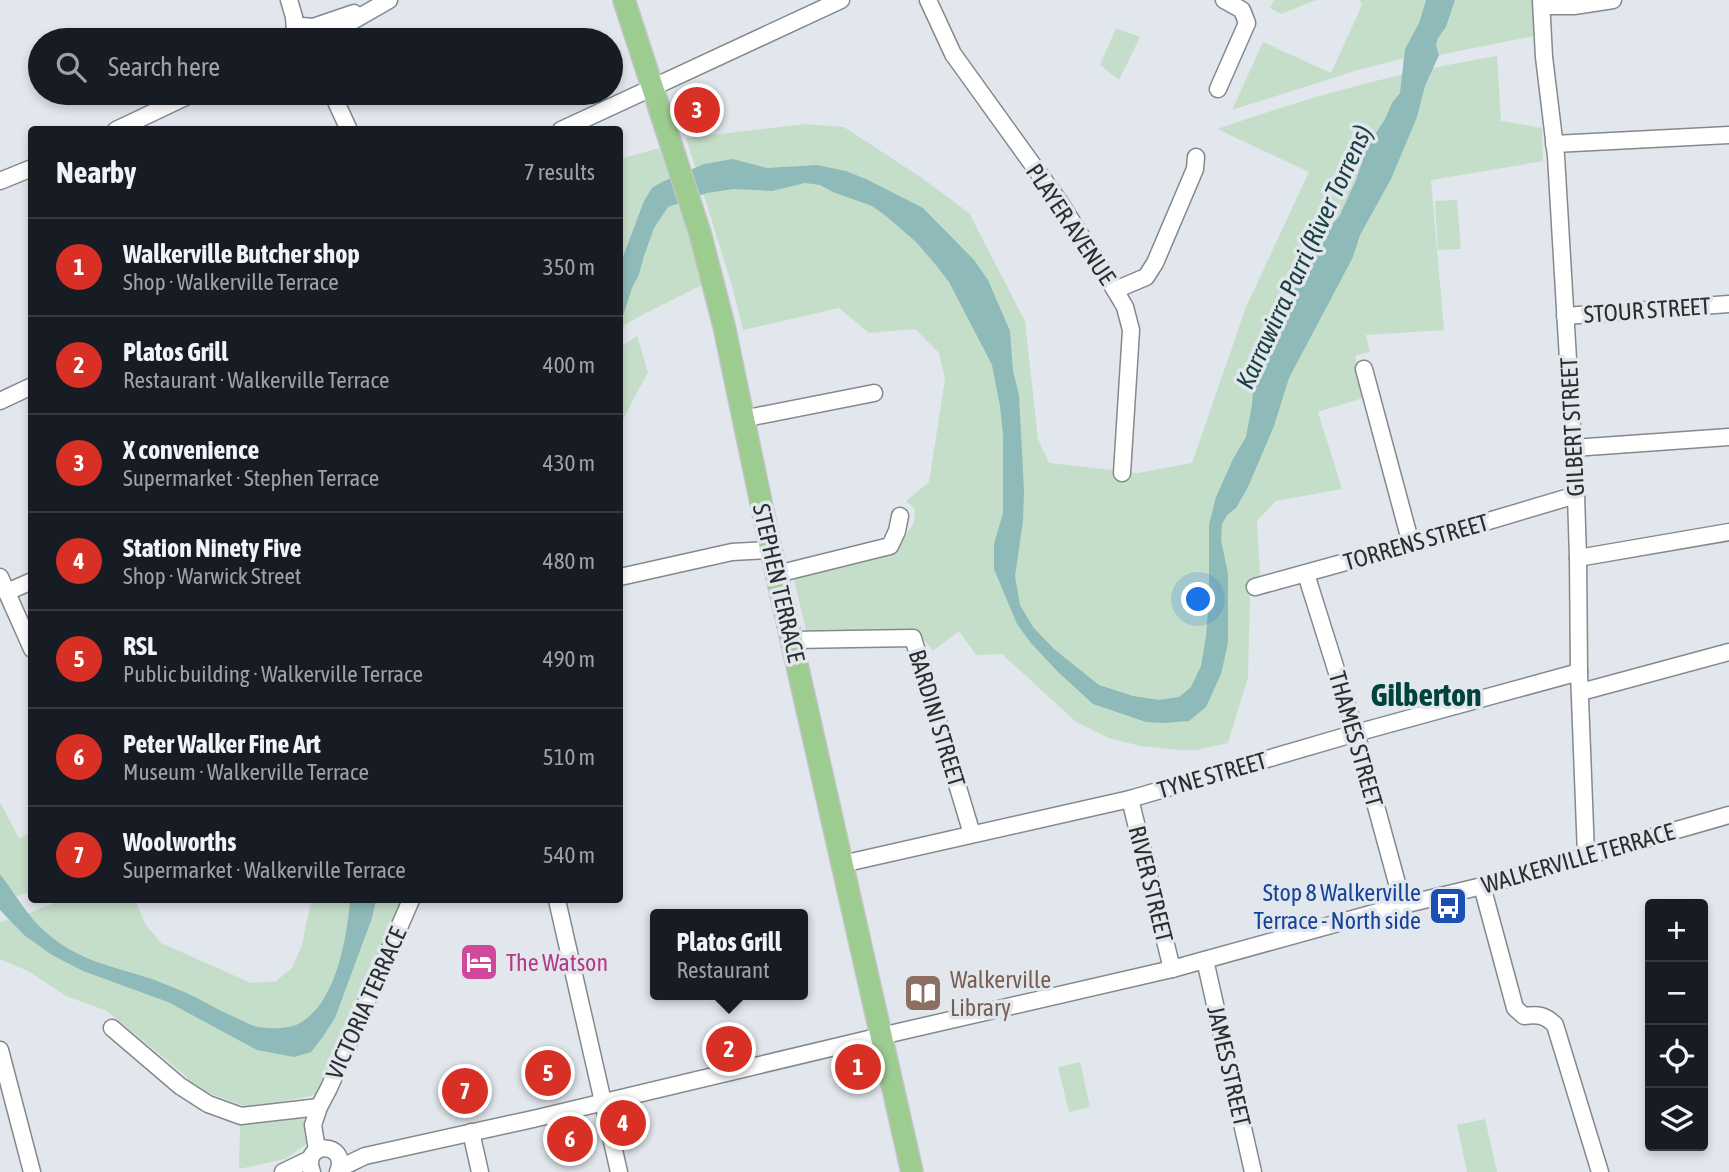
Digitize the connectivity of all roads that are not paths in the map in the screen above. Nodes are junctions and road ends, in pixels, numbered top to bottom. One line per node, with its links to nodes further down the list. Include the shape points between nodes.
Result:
1 (291, 0): 9 (street)
2 (624, 0): 11 (main road, STEPHEN TERRACE)
3 (841, 0): 11 (street)
4 (928, 0): 25 (street, PLAYER AVENUE, via 953,54 1061,204)
5 (1224, 0): 12 (street, via 1242,10 1247,23)
6 (1613, 0): 8 (street, via 1574,6)
7 (383, 3): 10 (street)
8 (1541, 3): 21 (street, GILBERT STREET)
9 (301, 28)
10 (316, 28)
11 (652, 87): 13 (street); 32 (main road, STEPHEN TERRACE, via 700,233)
12 (1218, 89)
13 (623, 101)
14 (169, 105): 17 (street)
15 (338, 105): 18 (street)
16 (614, 105): 19 (street)
17 (124, 126)
18 (347, 126)
19 (569, 126)
20 (1729, 135): 21 (street)
21 (1554, 144): 27 (street, GILBERT STREET)
22 (1196, 157): 25 (street, via 1155,263 1146,277)
23 (28, 170): 24 (street)
24 (0, 181)
25 (1115, 290): 35 (street, PLAYER AVENUE, via 1130,330)
26 (1729, 304): 27 (street, STOUR STREET)
27 (1565, 316): 34 (street, GILBERT STREET)
28 (1364, 369): 39 (street)
29 (28, 388): 31 (street)
30 (874, 393): 32 (street)
31 (0, 401)
32 (742, 419): 40 (main road, STEPHEN TERRACE)
33 (1729, 437): 34 (street)
34 (1573, 448): 36 (street, GILBERT STREET)
35 (1122, 473)
36 (1576, 495): 39 (street, TORRENS STREET); 41 (street, GILBERT STREET)
37 (900, 516): 42 (street, via 890,546)
38 (1729, 532): 41 (street)
39 (1411, 544): 43 (street, TORRENS STREET)
40 (771, 550): 42 (main road, STEPHEN TERRACE); 44 (street, via 732,552)
41 (1578, 558): 51 (street, GILBERT STREET)
42 (777, 574): 49 (main road, STEPHEN TERRACE)
43 (1306, 574): 47 (street, TORRENS STREET); 53 (street, THAMES STREET)
44 (623, 575)
45 (28, 582): 46 (street)
46 (3, 585): 48 (street)
47 (1255, 587)
48 (28, 640)
49 (792, 640): 56 (street, BARDINI STREET, via 913,638); 58 (main road, STEPHEN TERRACE)
50 (1729, 652): 52 (street)
51 (1579, 672): 52 (street, GILBERT STREET); 53 (street, TYNE STREET)
52 (1581, 692): 57 (street, GILBERT STREET)
53 (1356, 733): 54 (street, TYNE STREET); 62 (street, THAMES STREET)
54 (1130, 799): 56 (street, TYNE STREET); 64 (street, RIVER STREET)
55 (1729, 815): 57 (street, WALKERVILLE TERRACE)
56 (972, 834): 58 (street, TYNE STREET)
57 (1586, 855): 59 (street, WALKERVILLE TERRACE)
58 (842, 864): 66 (main road, STEPHEN TERRACE)
59 (1482, 886): 62 (street, WALKERVILLE TERRACE); 78 (street, via 1515,1008 1524,1016 1546,1016 1555,1025)
60 (410, 903): 69 (street, VICTORIA TERRACE)
61 (558, 903): 68 (street)
62 (1403, 905): 63 (street, WALKERVILLE TERRACE)
63 (1205, 960): 64 (street, WALKERVILLE TERRACE); 77 (street, JAMES STREET)
64 (1172, 969): 66 (street, WALKERVILLE TERRACE)
65 (111, 1028): 69 (street, VICTORIA TERRACE, via 208,1104 241,1116)
66 (881, 1035): 68 (street, WALKERVILLE TERRACE); 76 (main road, STEPHEN TERRACE)
67 (0, 1053): 72 (street)
68 (603, 1101): 70 (street, WALKERVILLE TERRACE); 75 (street)
69 (319, 1107): 71 (street, VICTORIA TERRACE, via 313,1125)
70 (471, 1132): 71 (street, WALKERVILLE TERRACE); 74 (street)
71 (326, 1160): 73 (street, WALKERVILLE TERRACE)
72 (32, 1172)
73 (283, 1172)
74 (480, 1172)
75 (620, 1172)
76 (912, 1172)
77 (1253, 1172)
78 (1600, 1172)

